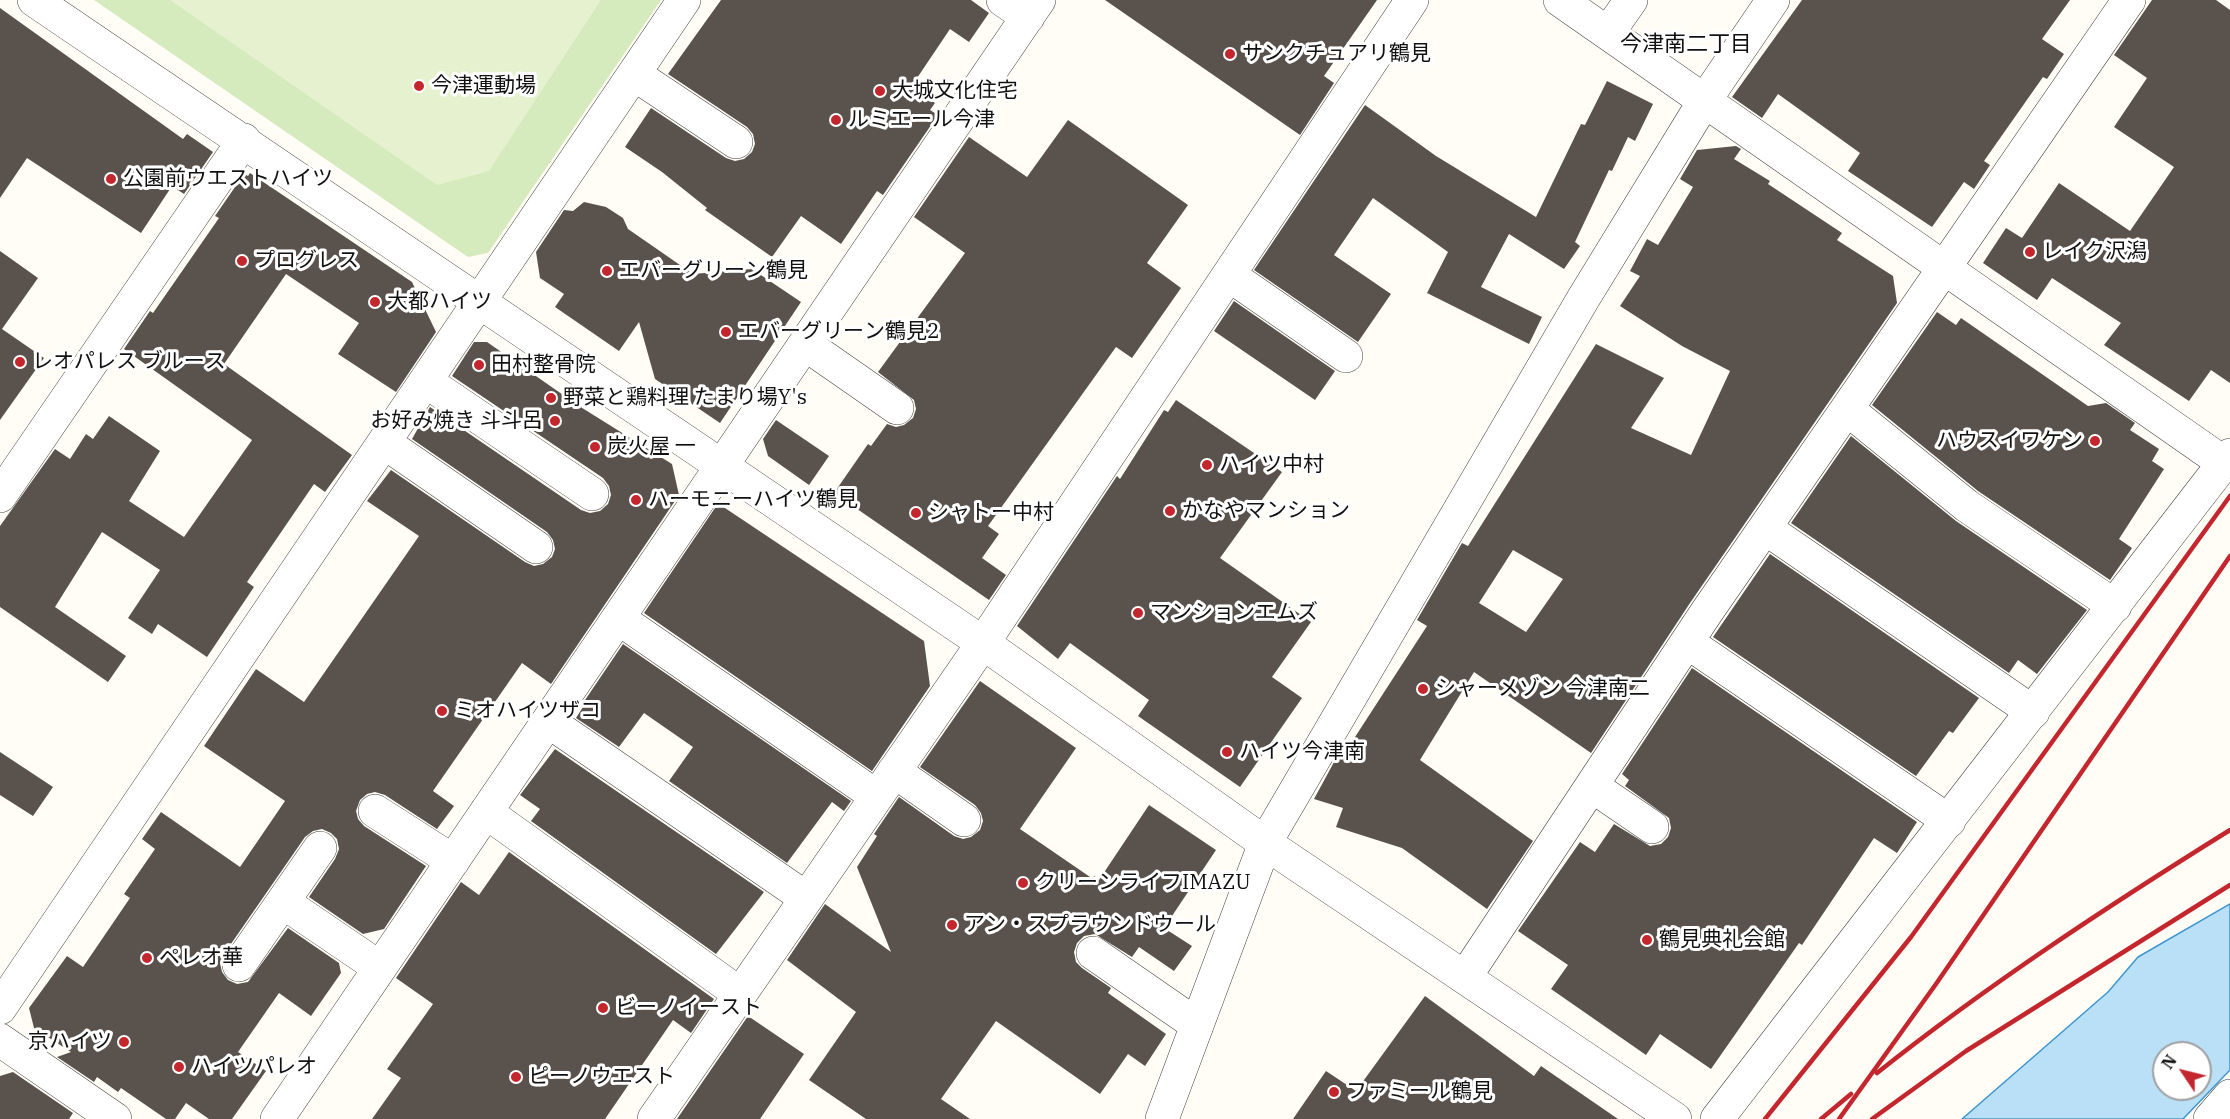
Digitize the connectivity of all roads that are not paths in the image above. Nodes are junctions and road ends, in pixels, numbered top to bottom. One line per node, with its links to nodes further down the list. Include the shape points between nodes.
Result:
1 (34, 0): 12 (street)
2 (684, 0): 10 (street)
3 (1412, 0): 15 (street)
4 (1560, 0): 9 (street)
5 (1631, 0): 9 (street)
6 (1773, 0): 11 (street)
7 (2129, 0): 14 (street)
8 (1023, 6): 17 (street)
9 (1608, 33): 11 (street)
10 (634, 74): 13 (street); 16 (street)
11 (1705, 100): 14 (street); 42 (street, via 1583,299)
12 (244, 140): 16 (street); 26 (street)
13 (736, 142)
14 (1944, 269): 21 (street); 23 (street)
15 (1229, 275): 18 (street); 32 (street)
16 (481, 302): 19 (street); 24 (street)
17 (805, 344): 20 (street); 24 (street)
18 (1346, 356)
19 (427, 382): 22 (street); 25 (street)
20 (897, 408)
21 (1847, 409): 27 (street); 29 (street, via 1967,506)
22 (386, 443): 28 (street); 52 (street)
23 (2227, 459): 29 (street)
24 (722, 466): 30 (street); 32 (street)
25 (592, 494)
26 (0, 496)
27 (1765, 528): 31 (street); 33 (street)
28 (536, 547)
29 (2115, 606): 33 (street)
30 (618, 618): 34 (street); 35 (street)
31 (1687, 642): 36 (street); 40 (street)
32 (983, 643): 35 (street); 42 (street)
33 (2033, 712): 40 (street)
34 (548, 721): 38 (street); 45 (street)
35 (885, 784): 39 (street); 45 (street)
36 (1592, 786): 41 (street); 50 (street)
37 (375, 811): 44 (street)
38 (486, 812): 44 (street); 51 (street)
39 (964, 820)
40 (1949, 821): 61 (street)
41 (1652, 827)
42 (1265, 843): 50 (street); 53 (street)
43 (320, 848): 46 (street)
44 (453, 861): 49 (street)
45 (806, 898): 51 (street)
46 (283, 902): 48 (street); 49 (street)
47 (1093, 952): 53 (street)
48 (239, 965)
49 (380, 968): 57 (street)
50 (1466, 977): 60 (street)
51 (740, 994): 58 (street)
52 (0, 1008)
53 (1197, 1025): 59 (street)
54 (0, 1040): 56 (street)
55 (2230, 1096): 62 (street)
56 (115, 1119)
57 (277, 1119)
58 (654, 1119)
59 (1162, 1119)
60 (1675, 1119)
61 (1717, 1119)
62 (2210, 1119)

